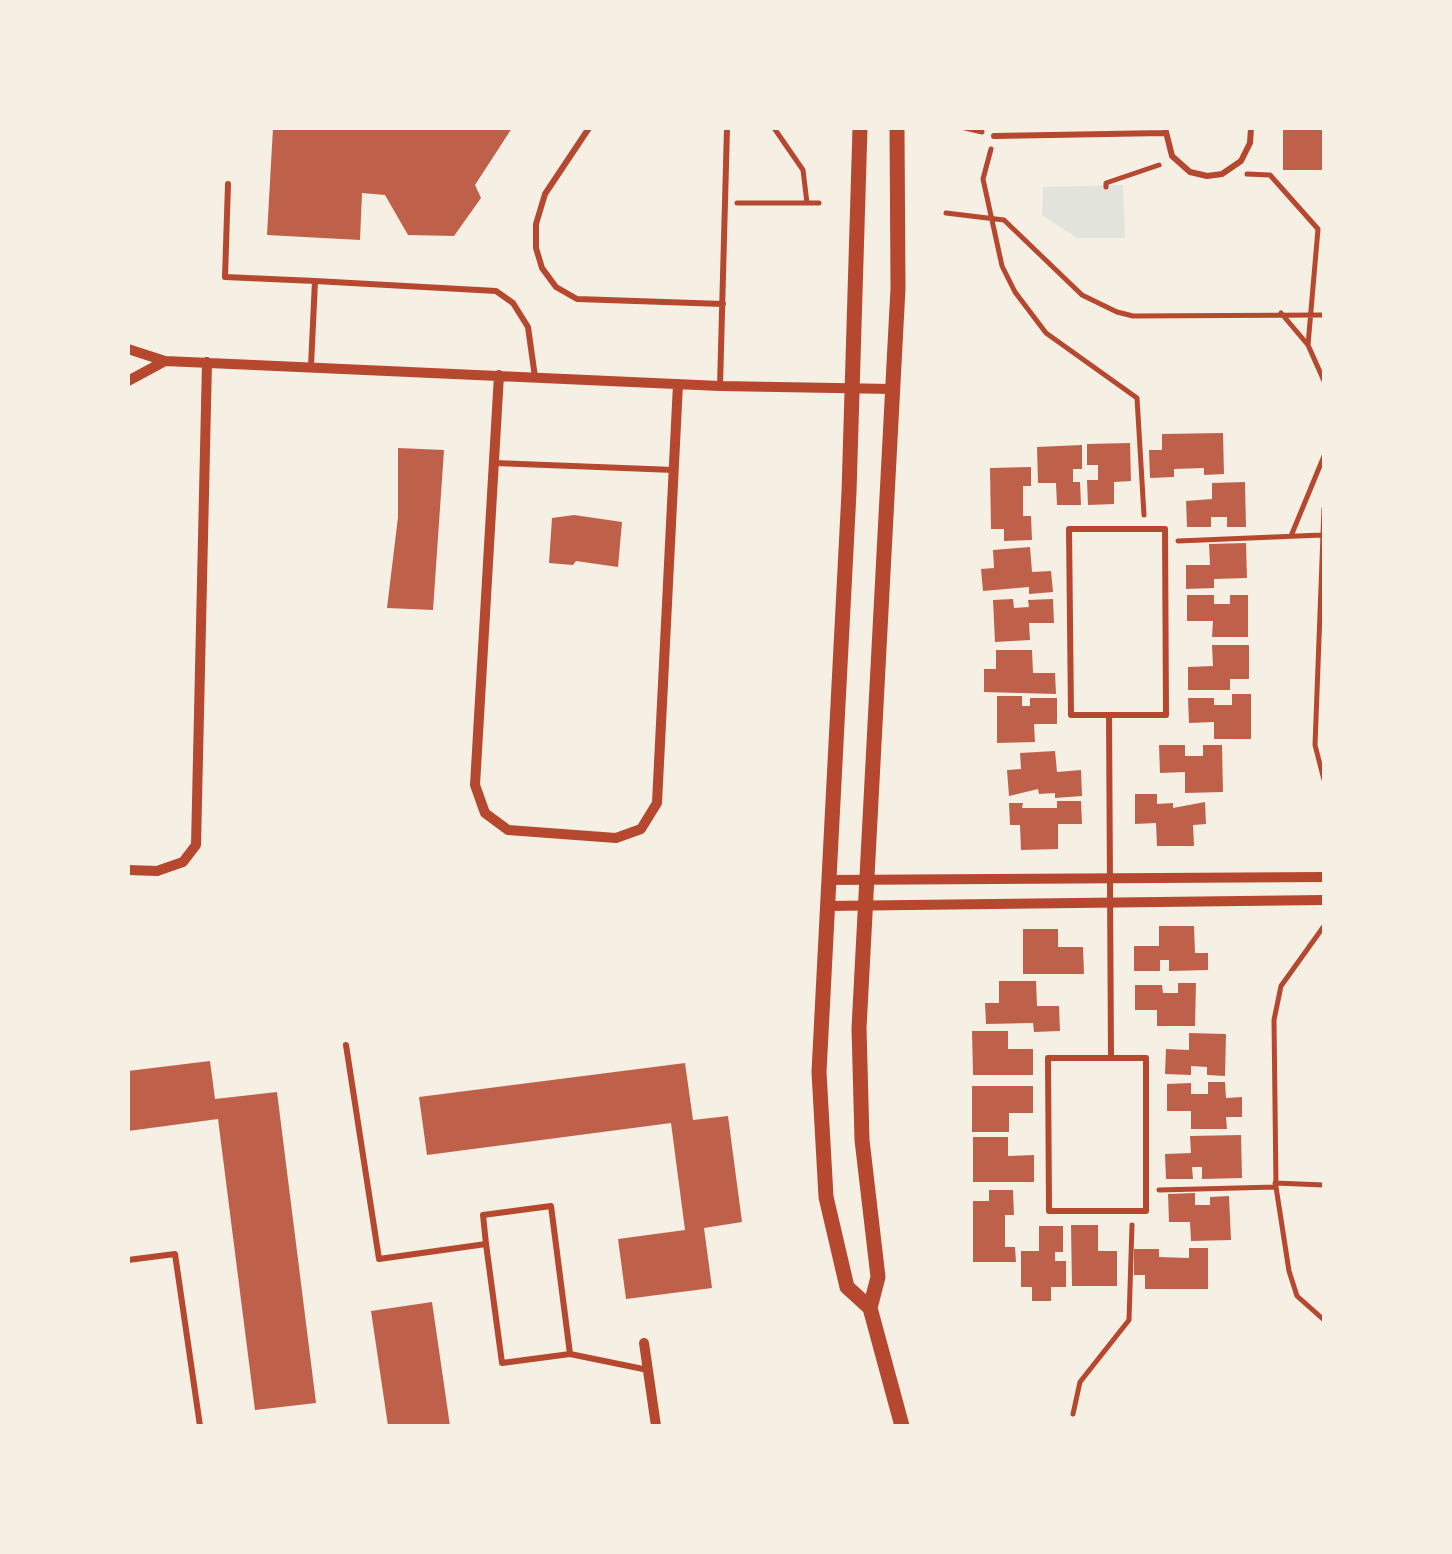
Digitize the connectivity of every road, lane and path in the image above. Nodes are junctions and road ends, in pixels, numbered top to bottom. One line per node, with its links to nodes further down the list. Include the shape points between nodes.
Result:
1 (590, 128): 20 (lane, via 544,194 536,224 542,268 556,287 577,299)
2 (726, 128): 16 (lane)
3 (774, 128): 14 (path, via 803,170)
4 (860, 128): 35 (street)
5 (897, 128): 36 (street)
6 (966, 128): 9 (path)
7 (1251, 128): 8 (lane, via 1241,160 1207,176 1182,167)
8 (1165, 130): 9 (lane)
9 (994, 136): 18 (path, via 983,179)
10 (1165, 166): 13 (path, via 1153,164)
11 (1234, 182): 22 (path, via 1247,174 1270,176 1318,229)
12 (228, 184): 19 (lane, via 225,277)
13 (1106, 187)
14 (807, 203): 15 (path); 16 (path)
15 (819, 203)
16 (725, 204): 20 (lane)
17 (946, 213): 18 (path)
18 (991, 216): 21 (path, via 1021,233 1097,306 1133,316); 41 (path, via 1002,266 1046,333 1136,398)
19 (315, 281): 28 (lane); 30 (lane, via 496,291 514,303 528,328)
20 (722, 304): 34 (lane)
21 (1280, 312): 22 (path); 24 (path)
22 (1312, 312): 23 (path); 24 (path)
23 (1324, 315)
24 (1308, 345): 32 (path)
25 (128, 348): 26 (street)
26 (165, 361): 27 (street); 31 (street)
27 (207, 362): 28 (street); 47 (street, via 196,845 183,862 157,871)
28 (311, 366): 29 (street)
29 (498, 375): 30 (street); 38 (street)
30 (535, 377): 33 (street)
31 (128, 381)
32 (1324, 381)
33 (678, 384): 34 (street); 39 (street)
34 (720, 386): 35 (street)
35 (854, 388): 36 (street); 50 (street)
36 (892, 388): 51 (street)
37 (1324, 456): 42 (path)
38 (493, 463): 39 (lane); 39 (street, via 475,785 486,813 508,830 616,838 642,829 657,803)
39 (674, 470)
40 (1324, 508): 43 (path)
41 (1145, 529): 44 (lane, via 1165,529); 45 (lane, via 1069,529 1070,715)
42 (1291, 536): 43 (path); 44 (path)
43 (1323, 536): 46 (path, via 1316,745)
44 (1166, 542): 45 (lane, via 1166,715)
45 (1109, 715): 49 (lane)
46 (1324, 780)
47 (128, 870)
48 (1324, 877): 49 (street)
49 (1110, 878): 51 (street); 53 (lane)
50 (828, 880): 51 (street); 54 (street)
51 (867, 880): 55 (street)
52 (1324, 900): 53 (street)
53 (1110, 902): 55 (street); 58 (lane)
54 (827, 906): 55 (street); 65 (street, via 819,1072 826,1196 846,1287)
55 (865, 906): 65 (street, via 862,1140 878,1278)
56 (1324, 926): 59 (path, via 1276,1001)
57 (346, 1045): 63 (lane, via 379,1259)
58 (1111, 1058): 61 (lane, via 1146,1058); 62 (lane, via 1048,1058 1049,1212)
59 (1276, 1185): 60 (path); 61 (path); 66 (path, via 1293,1286)
60 (1324, 1185)
61 (1146, 1190): 62 (lane, via 1146,1211)
62 (1132, 1211): 70 (path, via 1129,1320 1080,1382)
63 (486, 1244): 68 (lane, via 502,1363); 68 (lane, via 483,1215 551,1206)
64 (128, 1260): 71 (lane, via 175,1254)
65 (870, 1308): 73 (street)
66 (1324, 1320)
67 (644, 1343): 69 (street)
68 (570, 1354): 69 (lane)
69 (648, 1370): 72 (street)
70 (1073, 1414)
71 (200, 1426)
72 (656, 1426)
73 (902, 1426)

